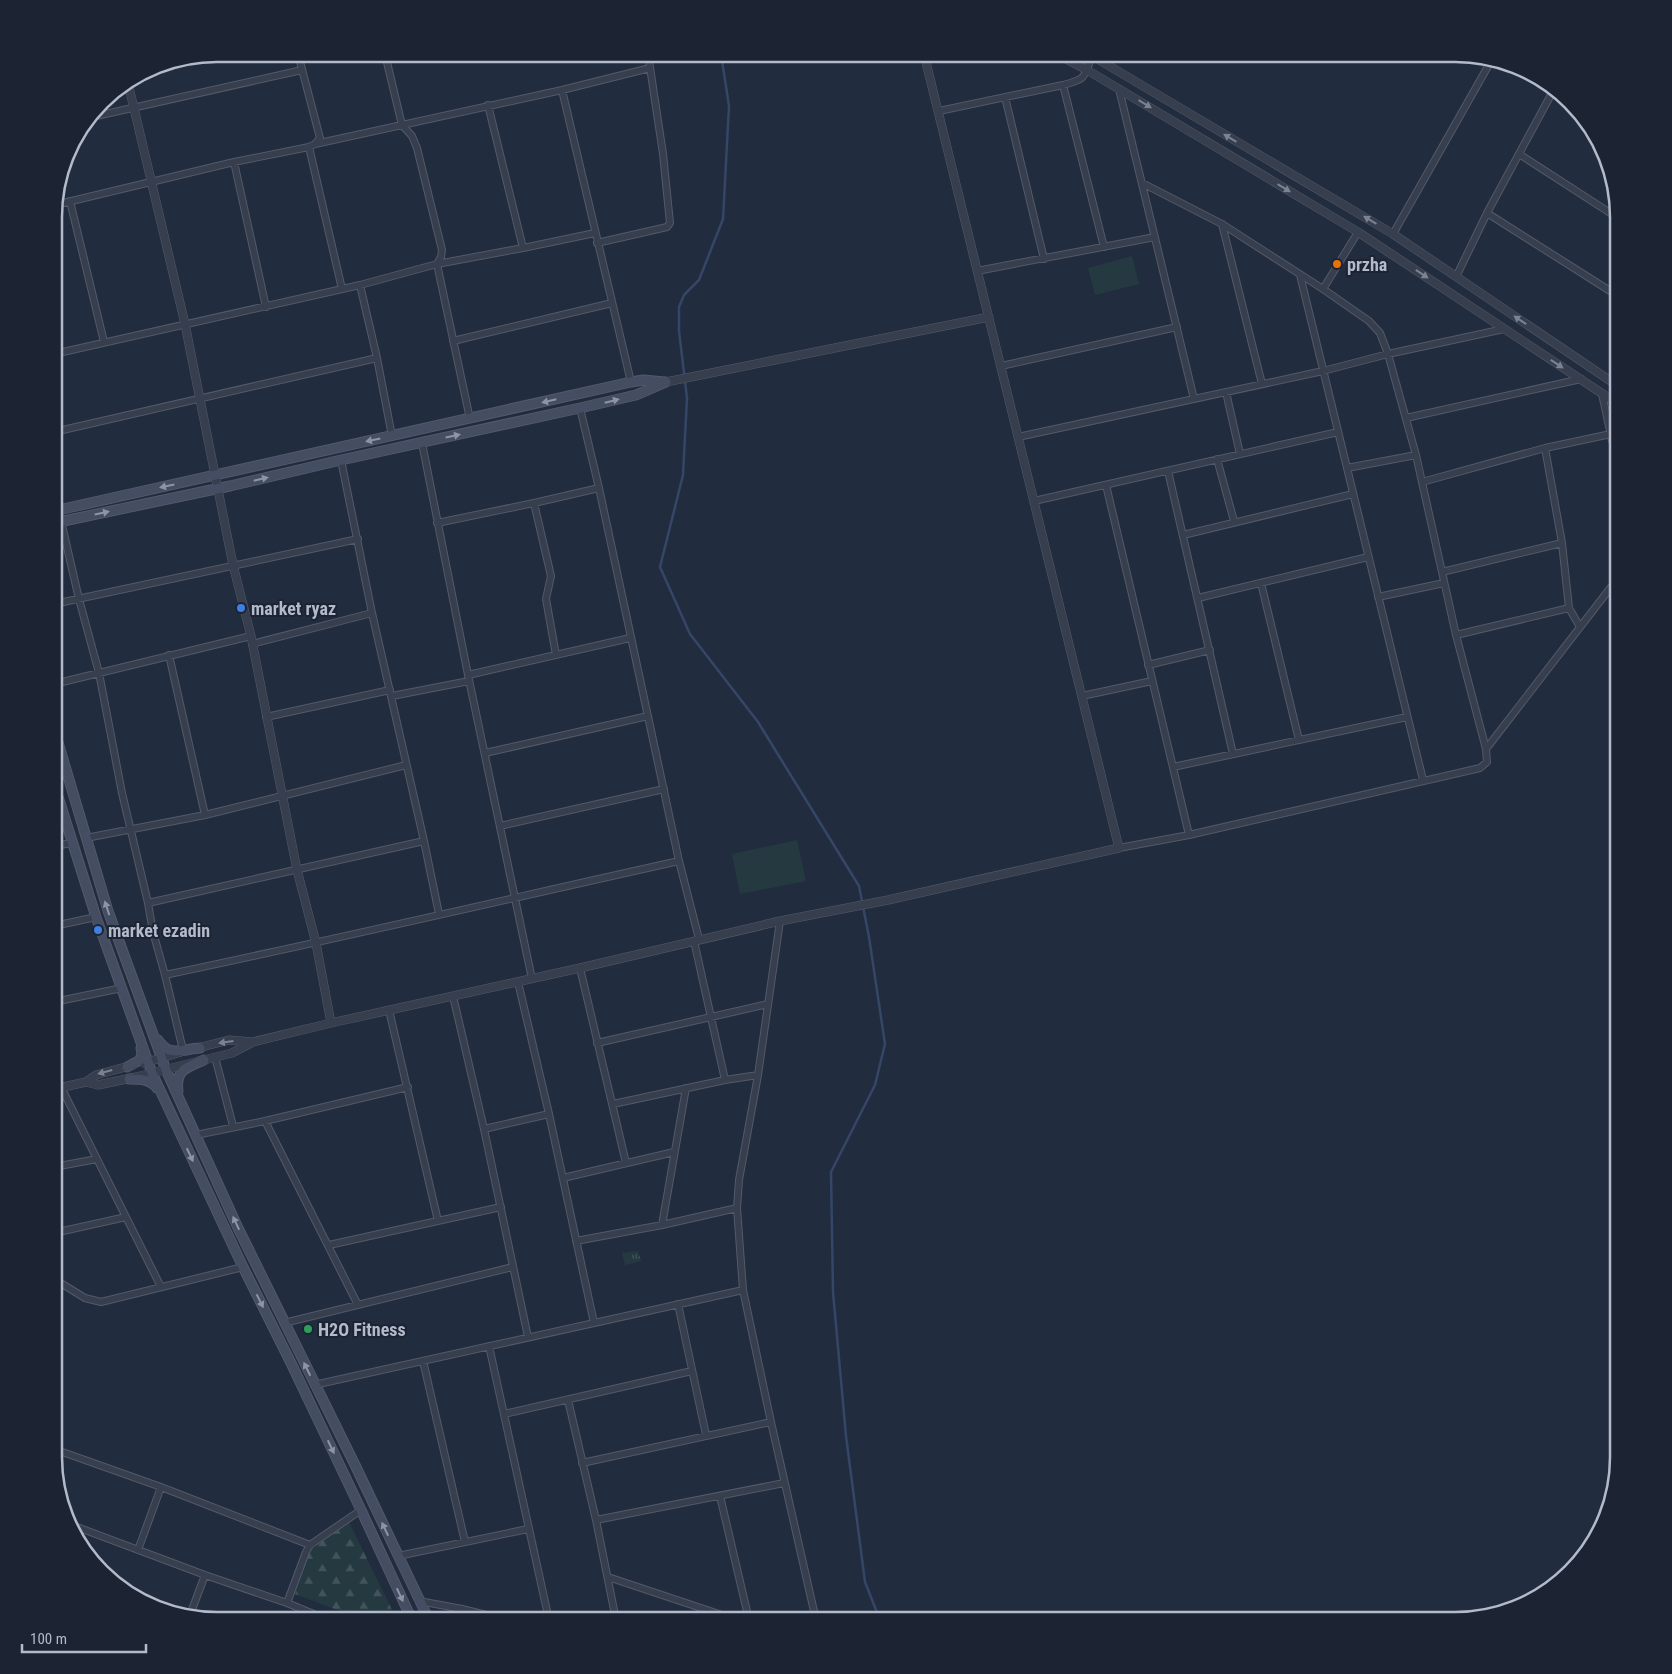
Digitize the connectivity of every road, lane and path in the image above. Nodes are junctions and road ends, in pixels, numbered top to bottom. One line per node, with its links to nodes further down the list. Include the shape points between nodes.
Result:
1 (300, 62): 10 (street)
2 (386, 62): 22 (street)
3 (649, 62): 9 (street)
4 (926, 63): 20 (street)
5 (1073, 63): 11 (street)
6 (1089, 63): 11 (street)
7 (1105, 63): 35 (street, one-way to 7)
8 (1488, 67): 35 (street)
9 (650, 68): 15 (street); 37 (street, via 670,223 667,227)
10 (302, 70): 19 (street); 23 (street, via 320,138)
11 (1087, 70): 12 (street, via 1081,80); 13 (street)
12 (1063, 85): 17 (street); 38 (street)
13 (1119, 89): 27 (street); 33 (street, one-way to 33)
14 (129, 90): 19 (street)
15 (562, 90): 18 (street); 34 (street)
16 (1552, 96): 24 (street)
17 (1005, 97): 20 (street); 40 (street)
18 (488, 105): 22 (street); 39 (street)
19 (133, 107): 21 (street); 26 (street)
20 (938, 111): 42 (street)
21 (101, 115)
22 (402, 125): 23 (street); 41 (street, via 417,148 442,250)
23 (312, 146): 25 (street); 46 (street)
24 (1519, 154): 30 (street); 31 (street)
25 (234, 162): 26 (street); 50 (street)
26 (150, 183): 28 (street); 52 (street)
27 (1142, 183): 32 (street); 36 (street)
28 (70, 201): 29 (street); 56 (street)
29 (63, 203)
30 (1487, 213): 44 (street); 48 (street)
31 (1610, 213)
32 (1222, 224): 43 (street); 66 (street)
33 (1358, 232): 47 (street); 54 (street, one-way to 54)
34 (595, 233): 37 (street); 39 (street)
35 (1393, 234): 44 (street)
36 (1155, 237): 38 (street); 53 (street)
37 (597, 244): 49 (street)
38 (1104, 247): 40 (street)
39 (523, 248): 41 (street)
40 (1044, 259): 42 (street)
41 (437, 264): 45 (street); 55 (street)
42 (978, 272): 51 (street)
43 (1300, 275): 47 (street); 61 (street)
44 (1456, 277): 63 (street, one-way to 44)
45 (360, 285): 46 (street); 59 (street)
46 (342, 289): 50 (street)
47 (1323, 289): 58 (street, via 1369,321 1380,333)
48 (1610, 291)
49 (612, 304): 55 (street); 64 (street)
50 (266, 307): 52 (street)
51 (989, 317): 60 (street); 65 (street)
52 (184, 324): 56 (street); 72 (street)
53 (1177, 327): 60 (street); 70 (street)
54 (1504, 329): 58 (street); 62 (street, one-way to 62)
55 (453, 341): 75 (street)
56 (104, 342): 57 (street)
57 (63, 352)
58 (1388, 354): 61 (street); 74 (street)
59 (377, 358): 72 (street); 81 (street)
60 (1001, 366): 82 (street)
61 (1323, 371): 66 (street); 79 (street)
62 (1581, 379): 69 (street); 74 (street)
63 (1610, 381)
64 (631, 382): 67 (main road); 75 (main road, one-way to 75)
65 (666, 382): 67 (main road)
66 (1262, 384): 68 (street)
67 (651, 385): 73 (main road, one-way to 67, via 636,395)
68 (1226, 392): 70 (street); 85 (street)
69 (1602, 394): 71 (street); 78 (street)
70 (1194, 399): 82 (street)
71 (1610, 399)
72 (200, 400): 76 (street); 91 (street)
73 (580, 408): 83 (main road, one-way to 73); 94 (street)
74 (1406, 418): 86 (street)
75 (470, 419): 77 (main road)
76 (63, 430)
77 (419, 430): 81 (main road); 83 (main road)
78 (1610, 430)
79 (1338, 432): 85 (street); 89 (street)
80 (1610, 434): 84 (street)
81 (392, 436): 91 (main road, one-way to 91)
82 (1018, 437): 97 (street)
83 (422, 443): 88 (main road); 102 (street)
84 (1545, 448): 92 (street); 106 (street)
85 (1240, 454): 87 (street)
86 (1416, 455): 89 (street); 92 (street)
87 (1217, 459): 90 (street); 101 (street)
88 (340, 460): 95 (main road, one-way to 88); 104 (street)
89 (1347, 468): 96 (street)
90 (1168, 470): 93 (street); 103 (street)
91 (215, 475): 95 (street); 99 (main road, one-way to 99)
92 (1422, 482): 109 (street)
93 (1106, 485): 97 (street); 126 (street)
94 (599, 488): 98 (street); 121 (street)
95 (218, 489): 100 (main road, one-way to 95); 108 (street)
96 (1353, 494): 101 (street); 107 (street)
97 (1034, 501): 132 (street)
98 (534, 503): 102 (street); 125 (street, via 551,576 546,598)
99 (63, 509)
100 (63, 521)
101 (1234, 521): 103 (street)
102 (437, 523): 128 (street)
103 (1183, 535): 114 (street)
104 (358, 538): 108 (street); 118 (street)
105 (63, 539): 115 (street)
106 (1562, 544): 109 (street); 117 (street)
107 (1368, 557): 110 (street); 113 (street)
108 (233, 565): 115 (street); 122 (street)
109 (1442, 572): 111 (street)
110 (1261, 583): 114 (street); 136 (street)
111 (1444, 583): 113 (street); 120 (street)
112 (1610, 589): 119 (street)
113 (1378, 597): 135 (street)
114 (1198, 598): 123 (street)
115 (79, 599): 116 (street); 127 (street)
116 (63, 602)
117 (1569, 608): 119 (street); 120 (street)
118 (372, 613): 122 (street); 131 (street)
119 (1580, 628): 137 (street)
120 (1456, 635): 137 (street)
121 (630, 638): 125 (street); 133 (street)
122 (251, 640): 124 (street); 134 (street)
123 (1210, 650): 126 (street); 139 (street)
124 (169, 655): 127 (street); 147 (street)
125 (556, 655): 128 (street)
126 (1148, 665): 129 (street)
127 (99, 673): 130 (street); 149 (street)
128 (468, 678): 131 (street); 138 (street)
129 (1152, 681): 132 (street); 142 (street)
130 (63, 682)
131 (391, 693): 134 (street); 141 (street)
132 (1082, 696): 155 (street)
133 (648, 716): 138 (street); 144 (street)
134 (266, 717): 145 (street)
135 (1407, 717): 136 (street); 143 (street)
136 (1299, 740): 139 (street)
137 (1486, 750): 143 (street, via 1487,762 1480,768)
138 (485, 752): 148 (street)
139 (1233, 754): 142 (street)
140 (63, 758): 151 (main road)
141 (406, 765): 145 (street); 152 (street)
142 (1173, 767): 150 (street)
143 (1423, 780): 150 (street)
144 (664, 789): 148 (street); 156 (street)
145 (283, 795): 147 (street); 157 (street)
146 (63, 812): 153 (main road)
147 (205, 815): 149 (street)
148 (500, 826): 158 (street)
149 (131, 830): 151 (street); 159 (street)
150 (1189, 835): 155 (street)
151 (86, 838): 175 (main road, one-way to 151)
152 (424, 841): 157 (street); 160 (street)
153 (72, 843): 154 (street); 161 (main road)
154 (62, 845)
155 (1119, 848): 162 (street)
156 (679, 861): 158 (street); 164 (street)
157 (297, 870): 159 (street); 165 (street)
158 (515, 897): 160 (street); 168 (street)
159 (148, 903): 167 (street)
160 (439, 914): 165 (street)
161 (96, 917): 163 (street); 170 (main road)
162 (780, 921): 164 (street); 173 (street)
163 (62, 924)
164 (697, 940): 166 (street); 176 (street)
165 (316, 943): 167 (street); 177 (street)
166 (580, 968): 168 (street); 180 (street)
167 (165, 975): 182 (street)
168 (532, 979): 169 (street)
169 (518, 982): 171 (street); 201 (street)
170 (122, 988): 172 (street); 178 (main road)
171 (453, 996): 174 (street); 204 (street)
172 (62, 1000)
173 (768, 1004): 176 (street); 190 (street)
174 (389, 1010): 177 (street); 195 (street)
175 (147, 1017): 182 (main road, via 164,1048 172,1052); 183 (main road)
176 (711, 1017): 180 (street); 192 (street)
177 (331, 1022): 179 (street)
178 (137, 1036): 186 (main road); 187 (main road, via 142,1056)
179 (253, 1042): 181 (street, one-way to 181, via 229,1040); 184 (street, via 232,1053)
180 (597, 1043): 199 (street)
181 (200, 1048): 182 (main road); 183 (street)
182 (183, 1050)
183 (162, 1057): 186 (street); 188 (main road)
184 (215, 1057): 185 (street); 203 (street)
185 (204, 1060): 188 (street); 198 (main road, via 179,1075 177,1084)
186 (147, 1062): 187 (street); 189 (main road)
187 (127, 1067): 193 (street, one-way to 193, via 96,1075)
188 (166, 1070): 189 (street); 198 (main road)
189 (152, 1073): 191 (street); 200 (main road)
190 (758, 1075): 192 (street); 212 (street)
191 (129, 1079): 193 (street, via 98,1085); 200 (main road, via 153,1083)
192 (725, 1080): 196 (street)
193 (86, 1082): 194 (street)
194 (62, 1087)
195 (408, 1087): 202 (street); 214 (street)
196 (686, 1088): 199 (street); 206 (street)
197 (62, 1096): 207 (street)
198 (182, 1104): 205 (main road)
199 (612, 1104): 208 (street)
200 (170, 1110): 219 (main road, one-way to 219)
201 (549, 1114): 204 (street); 210 (street)
202 (265, 1121): 203 (street); 218 (street)
203 (233, 1126): 205 (street)
204 (484, 1129): 211 (street)
205 (196, 1134): 227 (main road, one-way to 205)
206 (674, 1152): 208 (street); 215 (street)
207 (97, 1158): 209 (street); 213 (street)
208 (626, 1163): 210 (street)
209 (62, 1165)
210 (562, 1178): 217 (street)
211 (501, 1207): 214 (street); 220 (street)
212 (737, 1208): 215 (street); 223 (street)
213 (126, 1217): 216 (street); 222 (street)
214 (438, 1220): 218 (street)
215 (662, 1225): 217 (street)
216 (62, 1231)
217 (576, 1241): 226 (street)
218 (329, 1246): 225 (street)
219 (243, 1267): 222 (street); 242 (main road, one-way to 242)
220 (513, 1267): 225 (street); 228 (street)
221 (62, 1284): 222 (street, via 95,1302)
222 (161, 1287)
223 (743, 1290): 224 (street); 235 (street)
224 (678, 1304): 226 (street); 231 (street)
225 (358, 1305): 227 (street)
226 (594, 1323): 228 (street)
227 (284, 1324): 232 (main road, one-way to 227)
228 (528, 1337): 229 (street)
229 (489, 1346): 230 (street); 234 (street)
230 (423, 1361): 232 (street); 246 (street)
231 (692, 1371): 233 (street); 236 (street)
232 (314, 1385): 249 (main road, one-way to 232)
233 (568, 1400): 234 (street); 238 (street)
234 (504, 1414): 245 (street)
235 (771, 1422): 236 (street); 239 (street)
236 (706, 1435): 238 (street)
237 (62, 1452): 240 (street)
238 (582, 1463): 243 (street)
239 (784, 1483): 241 (street); 265 (street)
240 (161, 1487): 247 (street); 248 (street)
241 (720, 1496): 243 (street); 264 (street)
242 (361, 1510): 247 (street); 257 (main road, one-way to 257)
243 (596, 1520): 251 (street)
244 (80, 1528): 248 (street)
245 (528, 1529): 246 (street); 261 (street)
246 (464, 1542): 249 (street)
247 (310, 1544): 253 (street)
248 (138, 1550): 250 (street)
249 (398, 1556): 252 (main road)
250 (205, 1575): 253 (street); 255 (street)
251 (608, 1577): 262 (street); 263 (street)
252 (419, 1600): 254 (street); 258 (main road)
253 (287, 1603): 256 (street)
254 (462, 1609): 259 (street); 260 (street)
255 (192, 1610)
256 (309, 1612)
257 (408, 1612)
258 (425, 1612)
259 (464, 1612)
260 (474, 1612)
261 (547, 1612)
262 (615, 1612)
263 (714, 1612)
264 (747, 1612)
265 (814, 1612)

